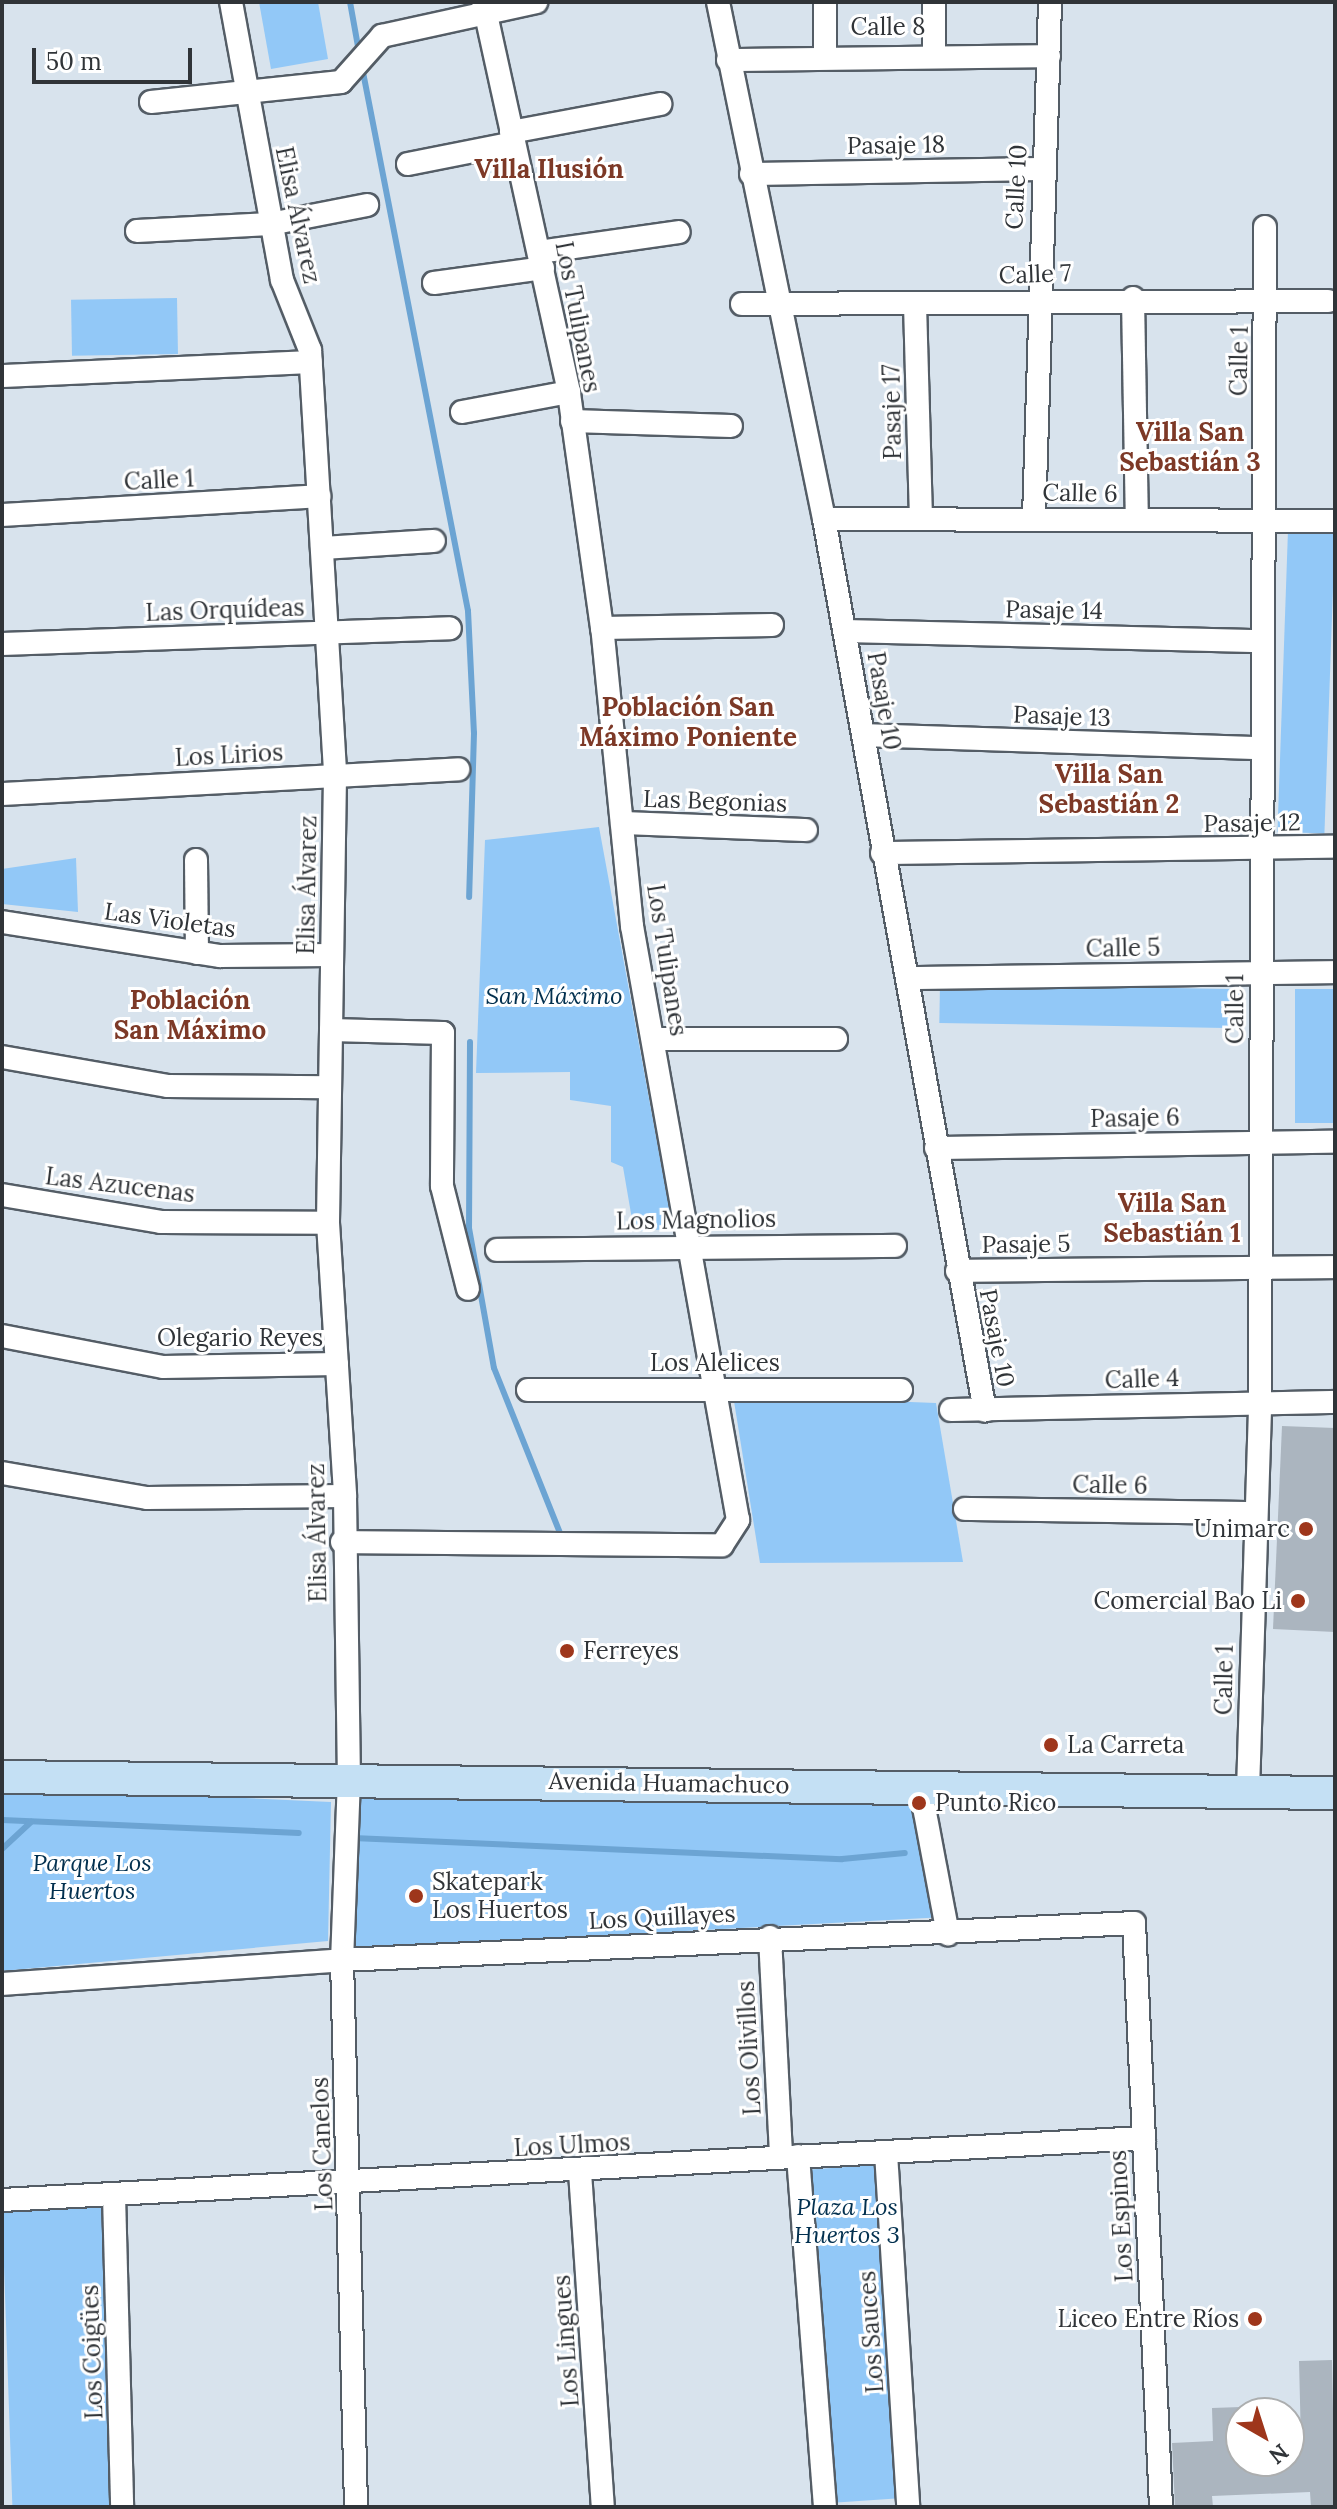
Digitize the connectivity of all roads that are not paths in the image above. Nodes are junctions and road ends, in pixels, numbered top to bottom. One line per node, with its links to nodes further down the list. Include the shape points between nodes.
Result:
1 (231, 2): 12 (street, Elisa Álvarez)
2 (536, 2): 7 (street)
3 (718, 2): 11 (street, Pasaje 10)
4 (825, 2): 8 (street)
5 (934, 2): 9 (street)
6 (1050, 2): 10 (street, Calle 10)
7 (483, 6): 12 (street, via 382,36 341,82); 15 (street, Los Tulipanes)
8 (825, 53): 9 (street, Calle 8); 11 (street, Calle 8)
9 (934, 53): 10 (street, Calle 8)
10 (1049, 56): 17 (street, Calle 10)
11 (728, 60): 18 (street, Pasaje 10)
12 (246, 94): 13 (street); 20 (street, Elisa Álvarez)
13 (151, 102)
14 (660, 104): 15 (street)
15 (512, 137): 16 (street); 24 (street, Los Tulipanes)
16 (408, 164)
17 (1042, 169): 18 (street, Pasaje 18); 27 (street, Calle 10)
18 (751, 174): 31 (street, Pasaje 10)
19 (367, 205): 20 (street)
20 (270, 224): 22 (street); 33 (street, Elisa Álvarez)
21 (1265, 227): 28 (street, Calle 1)
22 (137, 231)
23 (679, 232): 24 (street)
24 (541, 260): 25 (street); 35 (street, Los Tulipanes)
25 (434, 283)
26 (1133, 298): 27 (street, Calle 7); 28 (street, Calle 7); 44 (street)
27 (1036, 300): 32 (street, Calle 7); 42 (street, Calle 10)
28 (1265, 300): 29 (street, Calle 7); 45 (street, Calle 1)
29 (1328, 301)
30 (742, 304): 31 (street, Calle 7)
31 (775, 304): 32 (street, Calle 7); 43 (street, Pasaje 10)
32 (915, 304): 41 (street, Pasaje 17)
33 (311, 362): 34 (street); 39 (street, Elisa Álvarez)
34 (2, 376)
35 (569, 392): 36 (street); 37 (street, Los Tulipanes)
36 (462, 412)
37 (572, 421): 38 (street); 51 (street, Los Tulipanes)
38 (731, 426)
39 (319, 496): 40 (street, Calle 1); 48 (street, Elisa Álvarez)
40 (2, 515)
41 (921, 518): 42 (street, Calle 6); 43 (street, Calle 6)
42 (1034, 518): 44 (street, Calle 6)
43 (824, 519): 52 (street, Pasaje 10)
44 (1137, 519): 45 (street, Calle 6)
45 (1263, 519): 46 (street, Calle 6); 54 (street, Calle 1)
46 (1335, 521)
47 (434, 541): 48 (street)
48 (322, 548): 53 (street, Elisa Álvarez)
49 (772, 625): 51 (street)
50 (450, 628): 53 (street, Las Orquídeas)
51 (602, 628): 61 (street, Los Tulipanes)
52 (845, 631): 54 (street, Pasaje 14); 56 (street, Pasaje 10)
53 (327, 633): 55 (street, Las Orquídeas); 59 (street, Elisa Álvarez)
54 (1262, 641): 57 (street, Calle 1)
55 (2, 644)
56 (865, 735): 57 (street, Pasaje 13); 65 (street, Pasaje 10)
57 (1258, 748): 64 (street, Calle 1)
58 (458, 769): 59 (street, Los Lirios)
59 (335, 776): 60 (street, Los Lirios); 69 (street, Elisa Álvarez)
60 (2, 794)
61 (622, 823): 62 (street, Las Begonias); 74 (street, Los Tulipanes)
62 (806, 830)
63 (1335, 847): 64 (street, Pasaje 12)
64 (1261, 850): 65 (street, Pasaje 12); 70 (street, Calle 1)
65 (882, 853): 72 (street, Pasaje 10)
66 (196, 860): 68 (street)
67 (2, 922): 68 (street, Las Violetas)
68 (197, 953): 69 (street, Las Violetas)
69 (332, 955): 73 (street, Elisa Álvarez)
70 (1261, 972): 71 (street, Calle 5); 72 (street, Calle 5); 78 (street, Calle 1)
71 (1335, 972)
72 (911, 978): 80 (street, Pasaje 10)
73 (331, 1030): 77 (street, Elisa Álvarez); 89 (street, via 443,1033 442,1186)
74 (654, 1039): 75 (street); 83 (street, Los Tulipanes)
75 (836, 1039)
76 (2, 1057): 77 (street, via 168,1086)
77 (330, 1087): 82 (street, Elisa Álvarez)
78 (1261, 1141): 79 (street, Pasaje 6); 80 (street, Pasaje 6); 86 (street, Calle 1)
79 (1335, 1142)
80 (936, 1148): 88 (street, Pasaje 10)
81 (2, 1195): 82 (street, Las Azucenas, via 161,1222)
82 (328, 1223): 91 (street, Elisa Álvarez)
83 (689, 1243): 84 (street, Los Magnolios); 85 (street, Los Magnolios); 92 (street, Los Tulipanes)
84 (895, 1246)
85 (497, 1250)
86 (1258, 1266): 87 (street, Pasaje 5); 88 (street, Pasaje 5); 95 (street, Calle 1)
87 (1335, 1267)
88 (957, 1271): 98 (street, Pasaje 10)
89 (468, 1289)
90 (2, 1336): 91 (street, Olegario Reyes, via 163,1367)
91 (337, 1364): 100 (street, Elisa Álvarez)
92 (714, 1389): 93 (street, Los Alelices); 94 (street, Los Alelices); 103 (street, Los Tulipanes, via 738,1520 722,1545)
93 (528, 1390)
94 (901, 1390)
95 (1260, 1401): 96 (street, Calle 4); 98 (street, Calle 4); 102 (street, Calle 1)
96 (1335, 1402)
97 (951, 1410): 98 (street, Calle 4)
98 (985, 1411)
99 (2, 1473): 100 (street, via 147,1498)
100 (345, 1496): 103 (street, Elisa Álvarez)
101 (965, 1509): 102 (street, Calle 6)
102 (1253, 1513): 107 (street, Calle 1)
103 (342, 1542): 105 (street, Elisa Álvarez)
104 (2, 1777): 105 (main road, Avenida Huamachuco)
105 (349, 1779): 106 (main road, Avenida Huamachuco); 112 (street, Los Canelos)
106 (920, 1786): 107 (main road, Avenida Huamachuco); 110 (street)
107 (1248, 1791): 108 (main road, Avenida Huamachuco)
108 (1335, 1793)
109 (1134, 1923): 110 (street, Los Quillayes); 114 (street, Los Espinos)
110 (948, 1934): 111 (street, Los Quillayes)
111 (770, 1937): 112 (street, Los Quillayes); 116 (street, Los Olivillos)
112 (342, 1960): 113 (street, Los Quillayes); 118 (street, Los Canelos)
113 (2, 1984)
114 (1144, 2138): 115 (street, Los Ulmos); 126 (street, Los Espinos)
115 (886, 2153): 116 (street, Los Ulmos); 125 (street, Los Sauces)
116 (790, 2157): 117 (street, Los Ulmos); 124 (street)
117 (580, 2172): 118 (street, Los Ulmos); 123 (street, Los Lingues)
118 (349, 2182): 119 (street, Los Ulmos); 122 (street, Los Canelos)
119 (114, 2195): 120 (street, Los Ulmos); 121 (street, Los Coigües)
120 (2, 2200)
121 (122, 2507)
122 (356, 2507)
123 (603, 2507)
124 (825, 2507)
125 (908, 2507)
126 (1161, 2507)

